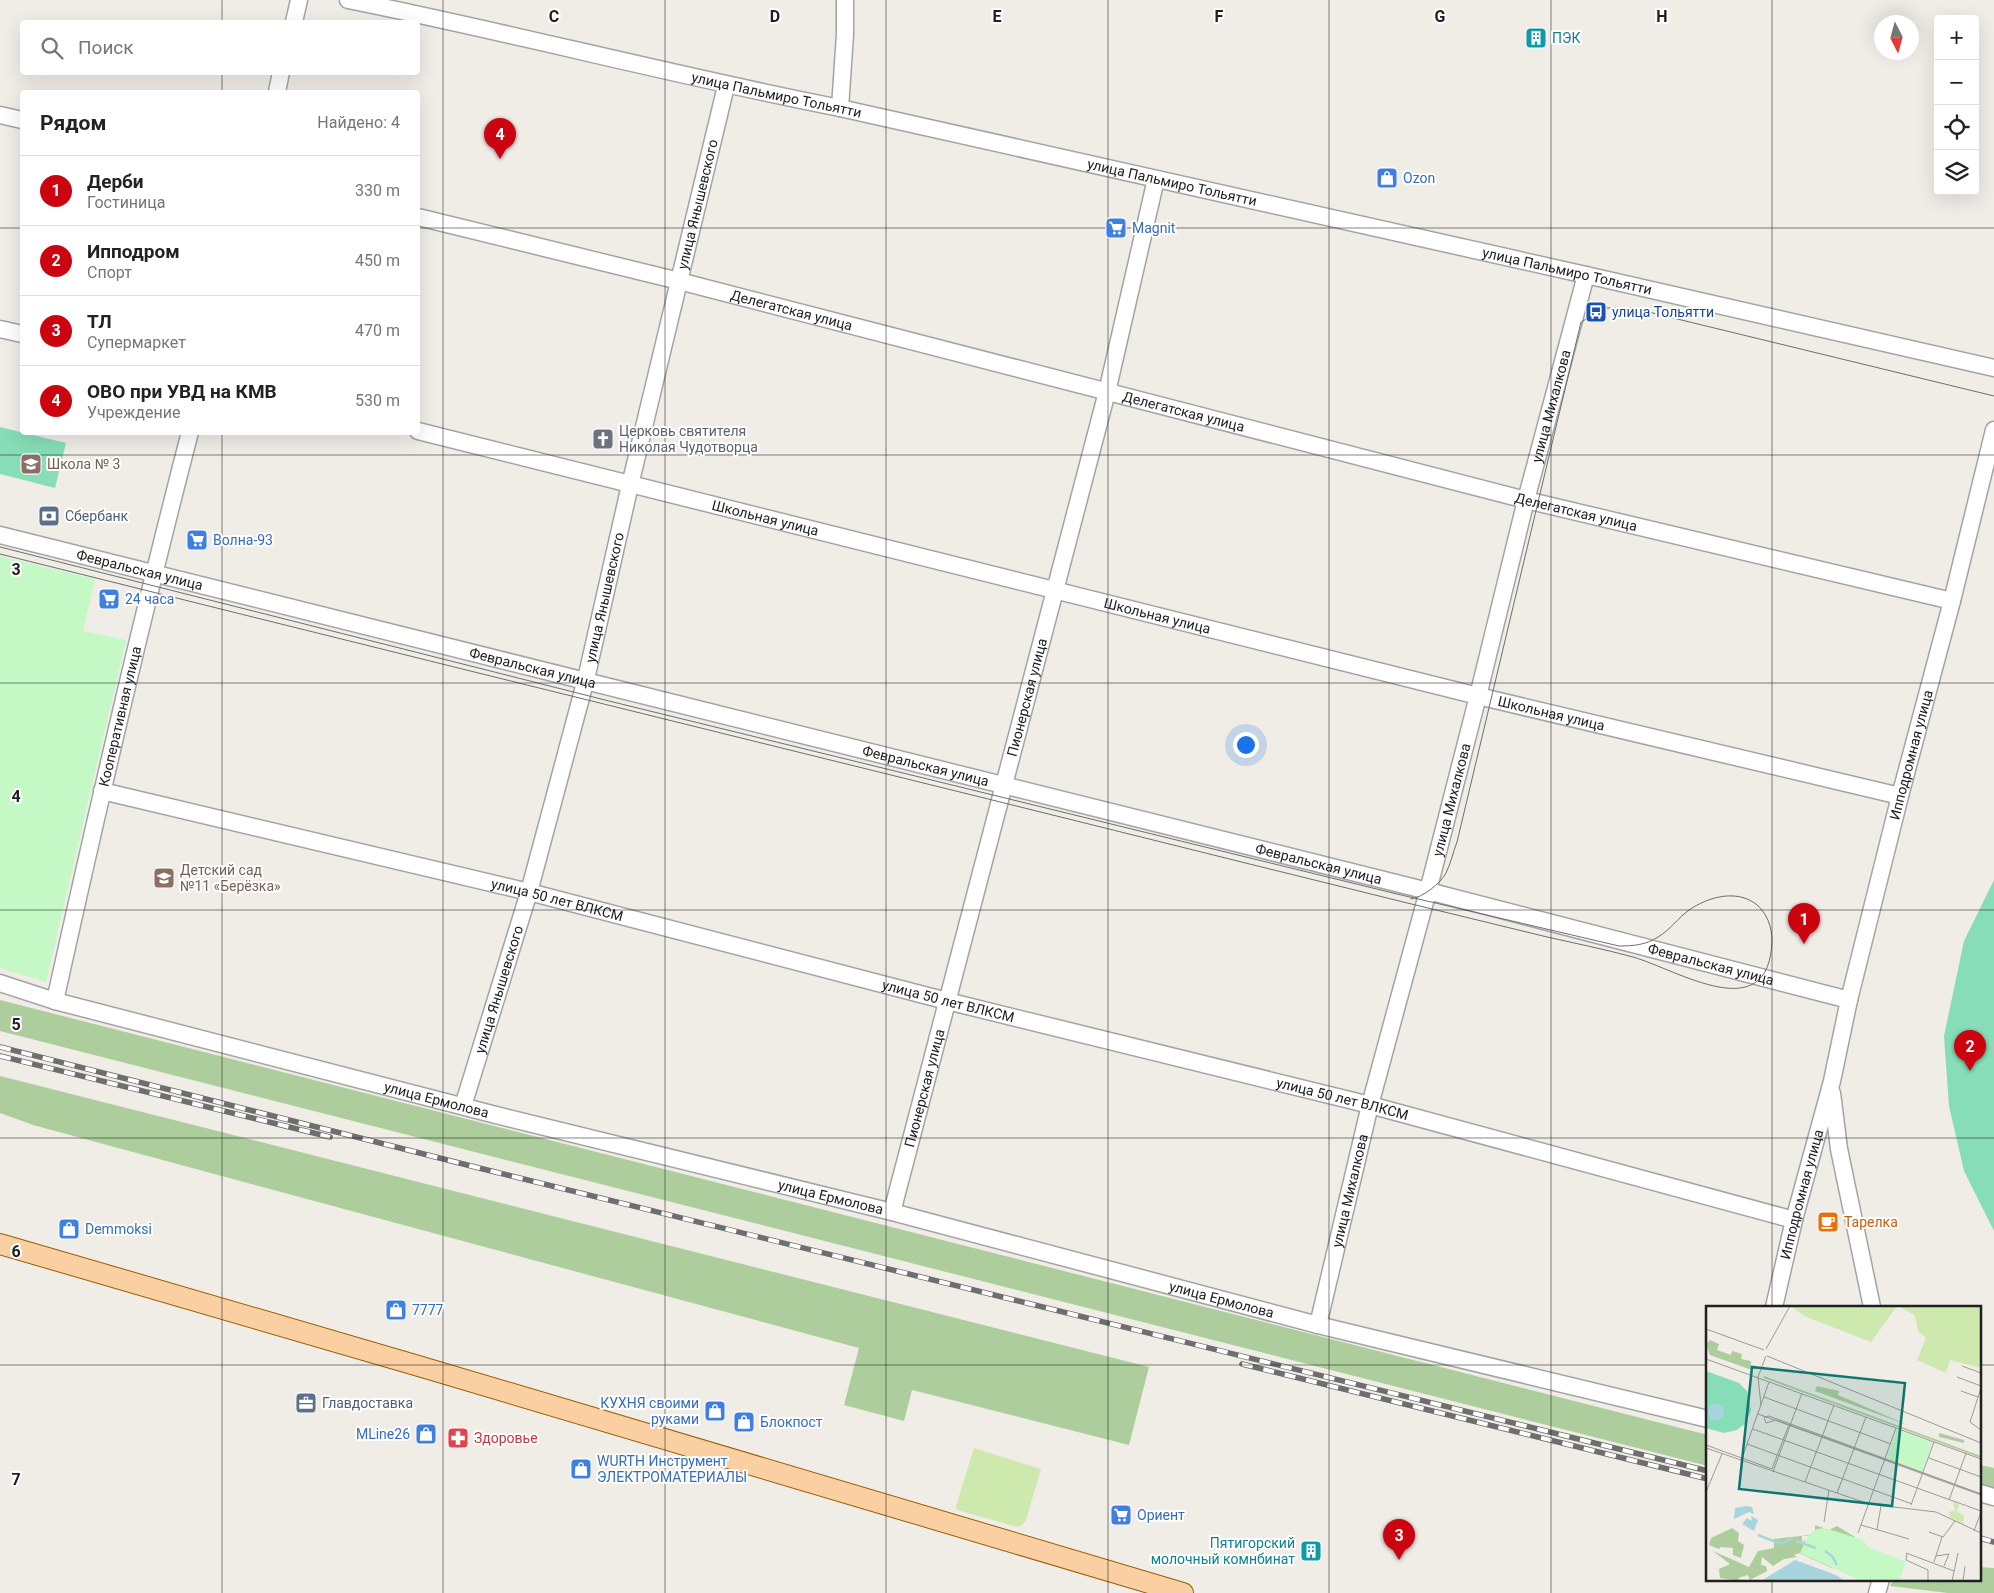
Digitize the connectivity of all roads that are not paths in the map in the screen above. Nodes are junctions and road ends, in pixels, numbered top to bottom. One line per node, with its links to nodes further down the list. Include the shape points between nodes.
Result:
1 (299, 0): 4 (street)
2 (348, 0): 6 (street, улица Пальмиро Тольятти)
3 (845, 0): 8 (street, via 846,34)
4 (294, 20)
5 (281, 75): 7 (street)
6 (726, 86): 8 (street, улица Пальмиро Тольятти); 14 (street, улица Янышевского)
7 (278, 90)
8 (840, 108): 11 (street, улица Пальмиро Тольятти)
9 (0, 114): 10 (street)
10 (20, 119)
11 (1156, 179): 13 (street, улица Пальмиро Тольятти); 18 (street, Пионерская улица)
12 (420, 216): 14 (street, Делегатская улица)
13 (1586, 275): 17 (street, улица Пальмиро Тольятти); 23 (street, улица Михалкова)
14 (679, 281): 18 (street, Делегатская улица); 22 (street, улица Янышевского)
15 (0, 329): 16 (street)
16 (20, 334)
17 (1994, 368)
18 (1108, 392): 23 (street, Делегатская улица); 26 (street, Пионерская улица)
19 (1994, 430): 27 (street, Ипподромная улица)
20 (420, 432): 22 (street, Школьная улица)
21 (189, 435): 25 (street, Кооперативная улица)
22 (630, 484): 26 (street, Школьная улица); 28 (street, улица Янышевского)
23 (1526, 500): 27 (street, Делегатская улица); 29 (street, улица Михалкова)
24 (0, 535): 25 (street, Февральская улица)
25 (154, 573): 28 (street, Февральская улица); 31 (street, Кооперативная улица)
26 (1054, 589): 29 (street, Школьная улица); 30 (street, Пионерская улица)
27 (1952, 601): 32 (street, Ипподромная улица)
28 (586, 679): 30 (street, Февральская улица); 34 (street, улица Янышевского)
29 (1478, 696): 32 (street, Школьная улица); 33 (street, улица Михалкова)
30 (1003, 784): 33 (street, Февральская улица); 38 (street, Пионерская улица)
31 (102, 791): 34 (street, улица 50 лет ВЛКСМ); 37 (street, Кооперативная улица)
32 (1900, 796): 36 (street, Ипподромная улица)
33 (1428, 890): 36 (street, Февральская улица); 40 (street, улица Михалкова)
34 (529, 892): 38 (street, улица 50 лет ВЛКСМ); 41 (street, улица Янышевского)
35 (0, 983): 37 (street, улица Ермолова)
36 (1849, 1000): 39 (street, Ипподромная улица)
37 (55, 1001): 41 (street, улица Ермолова)
38 (947, 1001): 40 (street, улица 50 лет ВЛКСМ); 42 (street, Пионерская улица)
39 (1832, 1081): 43 (street, Ипподромная улица); 46 (street, Ипподромная улица, via 1839,1149)
40 (1370, 1105): 43 (street, улица 50 лет ВЛКСМ); 47 (street, улица Михалкова)
41 (464, 1106): 42 (street, улица Ермолова)
42 (892, 1212): 47 (street, улица Ермолова)
43 (1794, 1220): 45 (street, Ипподромная улица)
44 (0, 1244): 52 (main road)
45 (1774, 1306)
46 (1872, 1306)
47 (1318, 1325): 48 (street, улица Ермолова)
48 (1662, 1407): 49 (street, улица Ермолова); 50 (street, улица Ермолова)
49 (1706, 1410)
50 (1706, 1418)
51 (1880, 1580): 53 (street)
52 (1183, 1593)
53 (1877, 1593)

